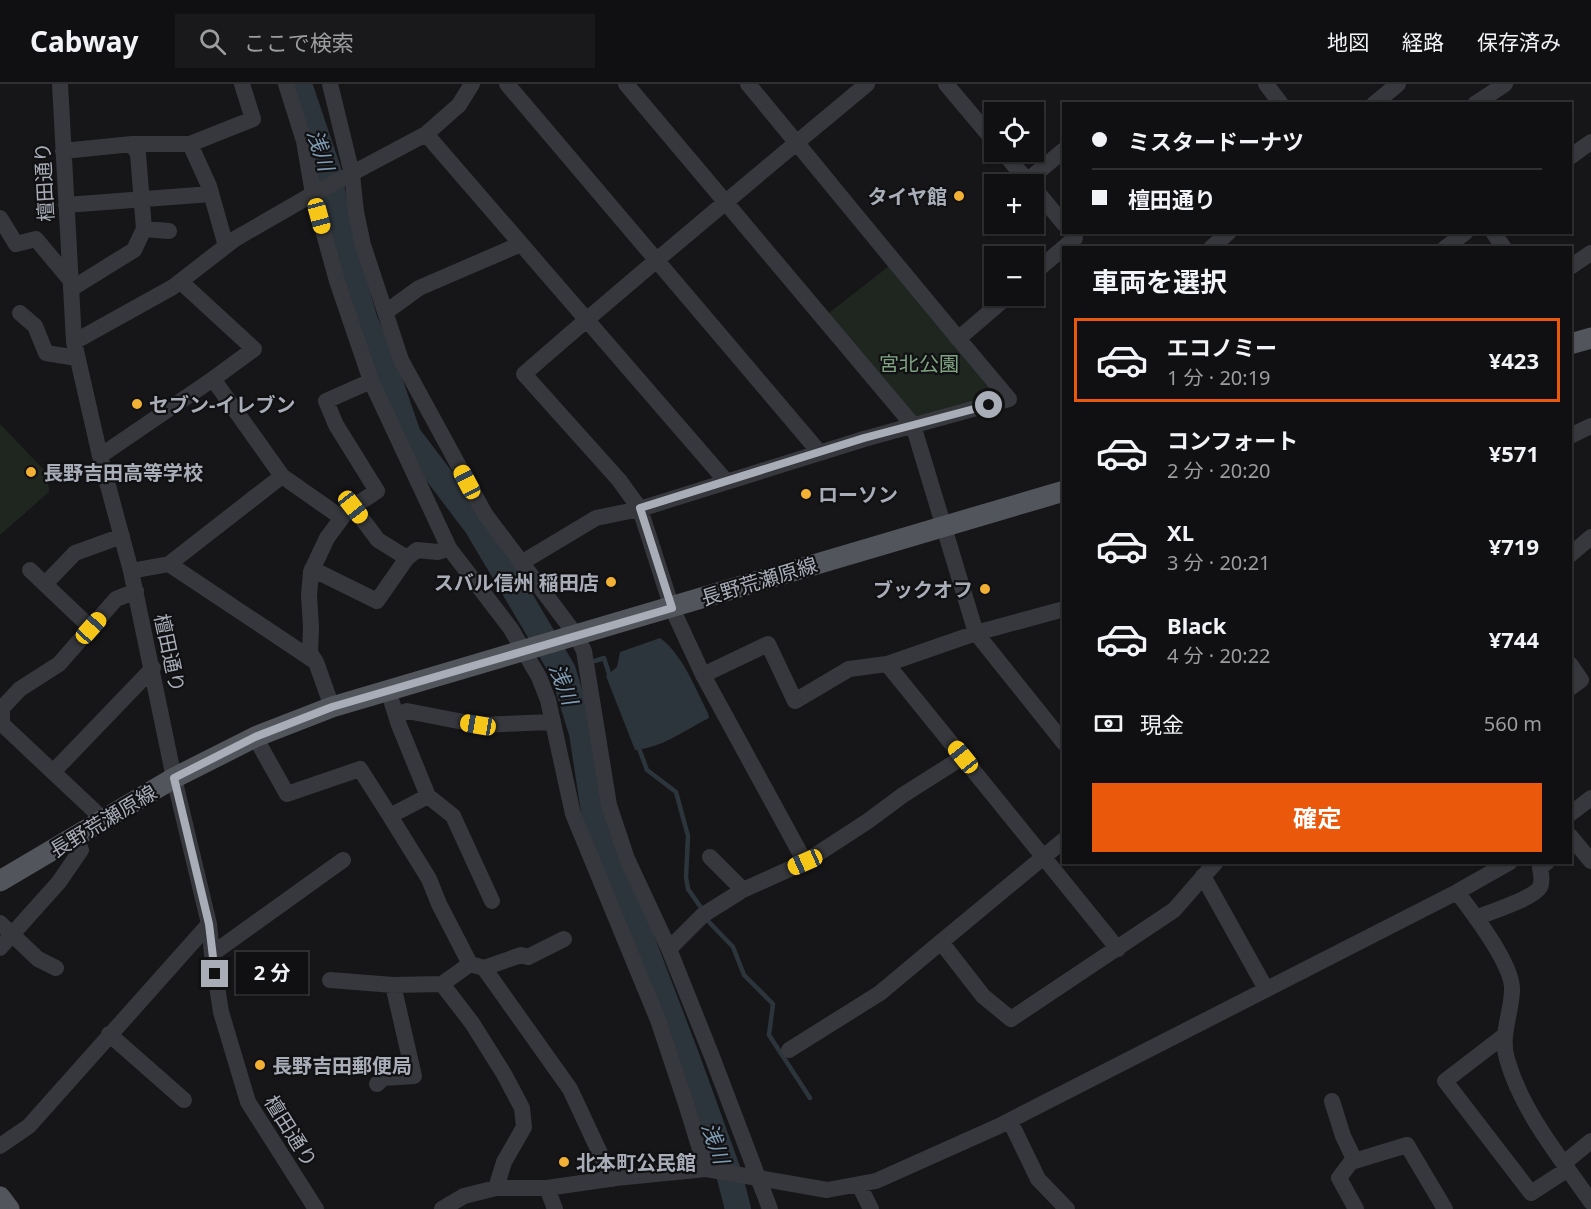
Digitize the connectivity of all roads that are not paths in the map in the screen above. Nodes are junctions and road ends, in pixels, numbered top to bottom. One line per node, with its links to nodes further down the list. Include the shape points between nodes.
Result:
1 (60, 84): 23 (street, 檀田通り)
2 (242, 84): 22 (street, via 253,118)
3 (286, 84): 30 (street)
4 (330, 84): 29 (street)
5 (472, 84): 18 (street, via 459,105)
6 (507, 84): 48 (street)
7 (626, 84): 34 (street)
8 (748, 84): 20 (street)
9 (867, 84): 20 (street)
10 (1398, 84): 15 (street)
11 (1505, 84): 16 (street)
12 (1268, 85): 14 (street)
13 (953, 86): 17 (street)
14 (1280, 102)
15 (1376, 102)
16 (1478, 102)
17 (984, 128)
18 (426, 134): 29 (street); 42 (street)
19 (1591, 142): 25 (street)
20 (797, 143): 34 (street); 58 (street)
21 (132, 144): 22 (street); 23 (street); 32 (street, via 138,154)
22 (190, 144): 31 (street)
23 (63, 151): 35 (street, 檀田通り)
24 (1062, 152): 28 (street)
25 (1572, 156)
26 (1011, 162): 27 (street)
27 (1022, 174)
28 (1040, 174)
29 (349, 176): 30 (street); 54 (street, via 363,245)
30 (316, 193): 43 (street); 62 (street, via 337,281)
31 (211, 194): 32 (street); 43 (street)
32 (141, 199): 35 (street); 38 (street)
33 (1044, 200): 37 (street)
34 (726, 203): 48 (street); 63 (street)
35 (66, 205): 52 (street, 檀田通り)
36 (0, 219): 52 (street, via 16,244 36,239)
37 (1062, 222)
38 (144, 229): 39 (street); 52 (street, via 134,250)
39 (169, 231)
40 (1463, 234): 45 (street)
41 (1228, 237): 44 (street)
42 (521, 244): 54 (street, via 419,288); 56 (street)
43 (226, 246): 51 (street)
44 (1214, 246)
45 (1448, 246)
46 (1062, 250): 49 (street)
47 (1591, 253): 50 (street)
48 (657, 261): 56 (street); 66 (street)
49 (1044, 265)
50 (1572, 266)
51 (181, 282): 60 (street); 61 (street, via 254,349)
52 (71, 285): 60 (street, 檀田通り)
53 (996, 306): 58 (street)
54 (386, 312): 79 (street, via 401,360 485,514)
55 (20, 313): 60 (street, via 35,326 46,353)
56 (586, 320): 69 (street); 71 (street, via 524,374)
57 (1591, 338): 59 (main road)
58 (958, 339): 63 (street, via 1009,399)
59 (1572, 343)
60 (76, 350): 67 (street, 檀田通り)
61 (213, 380): 67 (street); 68 (street)
62 (371, 381): 72 (street, via 326,401 336,425 377,491); 76 (street)
63 (913, 425): 66 (street); 73 (street)
64 (1591, 426): 65 (street)
65 (1572, 435)
66 (820, 453): 69 (street)
67 (100, 456): 74 (street, 檀田通り)
68 (282, 476): 72 (street); 80 (street)
69 (726, 481): 71 (street)
70 (1062, 492): 73 (main road, 長野荒瀬原線)
71 (640, 508): 79 (street, via 596,518); 86 (street)
72 (347, 512): 78 (street, via 378,540); 81 (street, via 327,538)
73 (944, 526): 86 (main road, 長野荒瀬原線); 89 (street)
74 (122, 536): 83 (street, 檀田通り); 84 (street, via 75,553)
75 (1591, 537): 77 (street)
76 (449, 548): 78 (street, via 438,552 417,550); 91 (street)
77 (1572, 552)
78 (407, 558): 81 (street, via 377,601)
79 (521, 562): 90 (street)
80 (169, 564): 83 (street); 92 (street)
81 (312, 568): 92 (street, via 310,653)
82 (30, 570): 84 (street)
83 (131, 571): 85 (street, 檀田通り)
84 (45, 584): 88 (street)
85 (136, 591): 88 (street, via 116,600); 95 (street, 檀田通り)
86 (672, 608): 90 (main road, 長野荒瀬原線); 96 (street)
87 (1062, 610): 89 (street)
88 (91, 628): 105 (street, via 59,664 20,689 2,708 2,724)
89 (976, 633): 93 (street); 103 (street)
90 (572, 636): 91 (main road, 長野荒瀬原線); 134 (street, via 584,651 609,805 627,859)
91 (528, 650): 98 (main road, 長野荒瀬原線); 101 (street)
92 (316, 662): 99 (street)
93 (887, 664): 96 (street, via 849,669 795,701 768,644); 104 (street)
94 (1572, 667): 97 (street, via 1581,680)
95 (153, 668): 105 (street); 106 (street, 檀田通り)
96 (703, 675): 119 (street)
97 (1572, 687)
98 (388, 690): 99 (main road, 長野荒瀬原線); 100 (street)
99 (332, 707): 102 (main road, 長野荒瀬原線)
100 (396, 715): 101 (street, via 407,711 478,725); 107 (street)
101 (553, 722): 154 (street, via 573,814 658,1020)
102 (255, 737): 106 (main road, 長野荒瀬原線); 110 (street, via 287,794 360,769)
103 (1062, 740)
104 (963, 757): 116 (street); 119 (street)
105 (53, 772): 111 (street)
106 (174, 778): 111 (main road, 長野荒瀬原線); 129 (street, 檀田通り)
107 (428, 796): 110 (street); 127 (street, via 453,816)
108 (1591, 798): 109 (street)
109 (1572, 812)
110 (390, 816): 137 (street)
111 (104, 820): 112 (main road, 長野荒瀬原線)
112 (75, 837): 124 (main road, 長野荒瀬原線); 130 (street, via 81,850 59,882)
113 (1572, 841): 118 (street)
114 (1062, 842): 116 (street)
115 (710, 857): 125 (street)
116 (1044, 858): 132 (street); 135 (street)
117 (343, 860): 136 (street)
118 (1591, 861)
119 (805, 862): 125 (street)
120 (1214, 864): 123 (street)
121 (1506, 864): 126 (street)
122 (1545, 864): 128 (street, via 1540,868 1540,888 1532,895)
123 (1203, 876): 135 (street, via 1174,910); 142 (street)
124 (0, 881)
125 (743, 890): 134 (street, via 703,915)
126 (1457, 892): 128 (street); 142 (street)
127 (492, 901)
128 (1476, 918): 144 (street, via 1512,980)
129 (209, 924): 136 (street, 檀田通り); 143 (street)
130 (6, 929): 133 (street); 138 (street, via 38,959)
131 (564, 939): 137 (street, via 528,957 520,955)
132 (941, 942): 135 (street, via 983,996 1011,1020); 145 (street, via 879,993)
133 (0, 948)
134 (669, 949): 155 (street)
135 (1118, 949)
136 (212, 954): 163 (street, 檀田通り, via 221,1012 248,1102)
137 (477, 966): 140 (street); 156 (street, via 570,1089)
138 (56, 968)
139 (330, 980): 141 (street)
140 (442, 984): 141 (street); 158 (street, via 472,1023 522,1108 524,1127 504,1162)
141 (393, 985): 146 (street, via 414,1076 383,1077)
142 (1266, 989): 149 (street)
143 (109, 1034): 147 (street); 151 (street, via 29,1126)
144 (1504, 1035): 153 (street, via 1514,1081); 153 (street, via 1445,1081 1531,1193)
145 (789, 1050)
146 (377, 1084)
147 (184, 1100)
148 (1332, 1101): 152 (street)
149 (1010, 1121): 157 (street); 168 (street, via 1038,1179)
150 (1591, 1141): 153 (street)
151 (0, 1146)
152 (1355, 1161): 169 (street, via 1339,1178); 170 (street, via 1407,1145)
153 (1566, 1166): 161 (street)
154 (709, 1169): 155 (street); 156 (street)
155 (755, 1177): 157 (street, via 827,1190); 166 (street)
156 (612, 1179): 159 (street)
157 (859, 1185): 167 (street)
158 (496, 1188): 159 (street); 164 (street, via 464,1196)
159 (547, 1188): 165 (street)
160 (0, 1197): 162 (main road)
161 (1591, 1202)
162 (9, 1209)
163 (316, 1209)
164 (442, 1209)
165 (555, 1209)
166 (770, 1209)
167 (871, 1209)
168 (1067, 1209)
169 (1356, 1209)
170 (1445, 1209)

